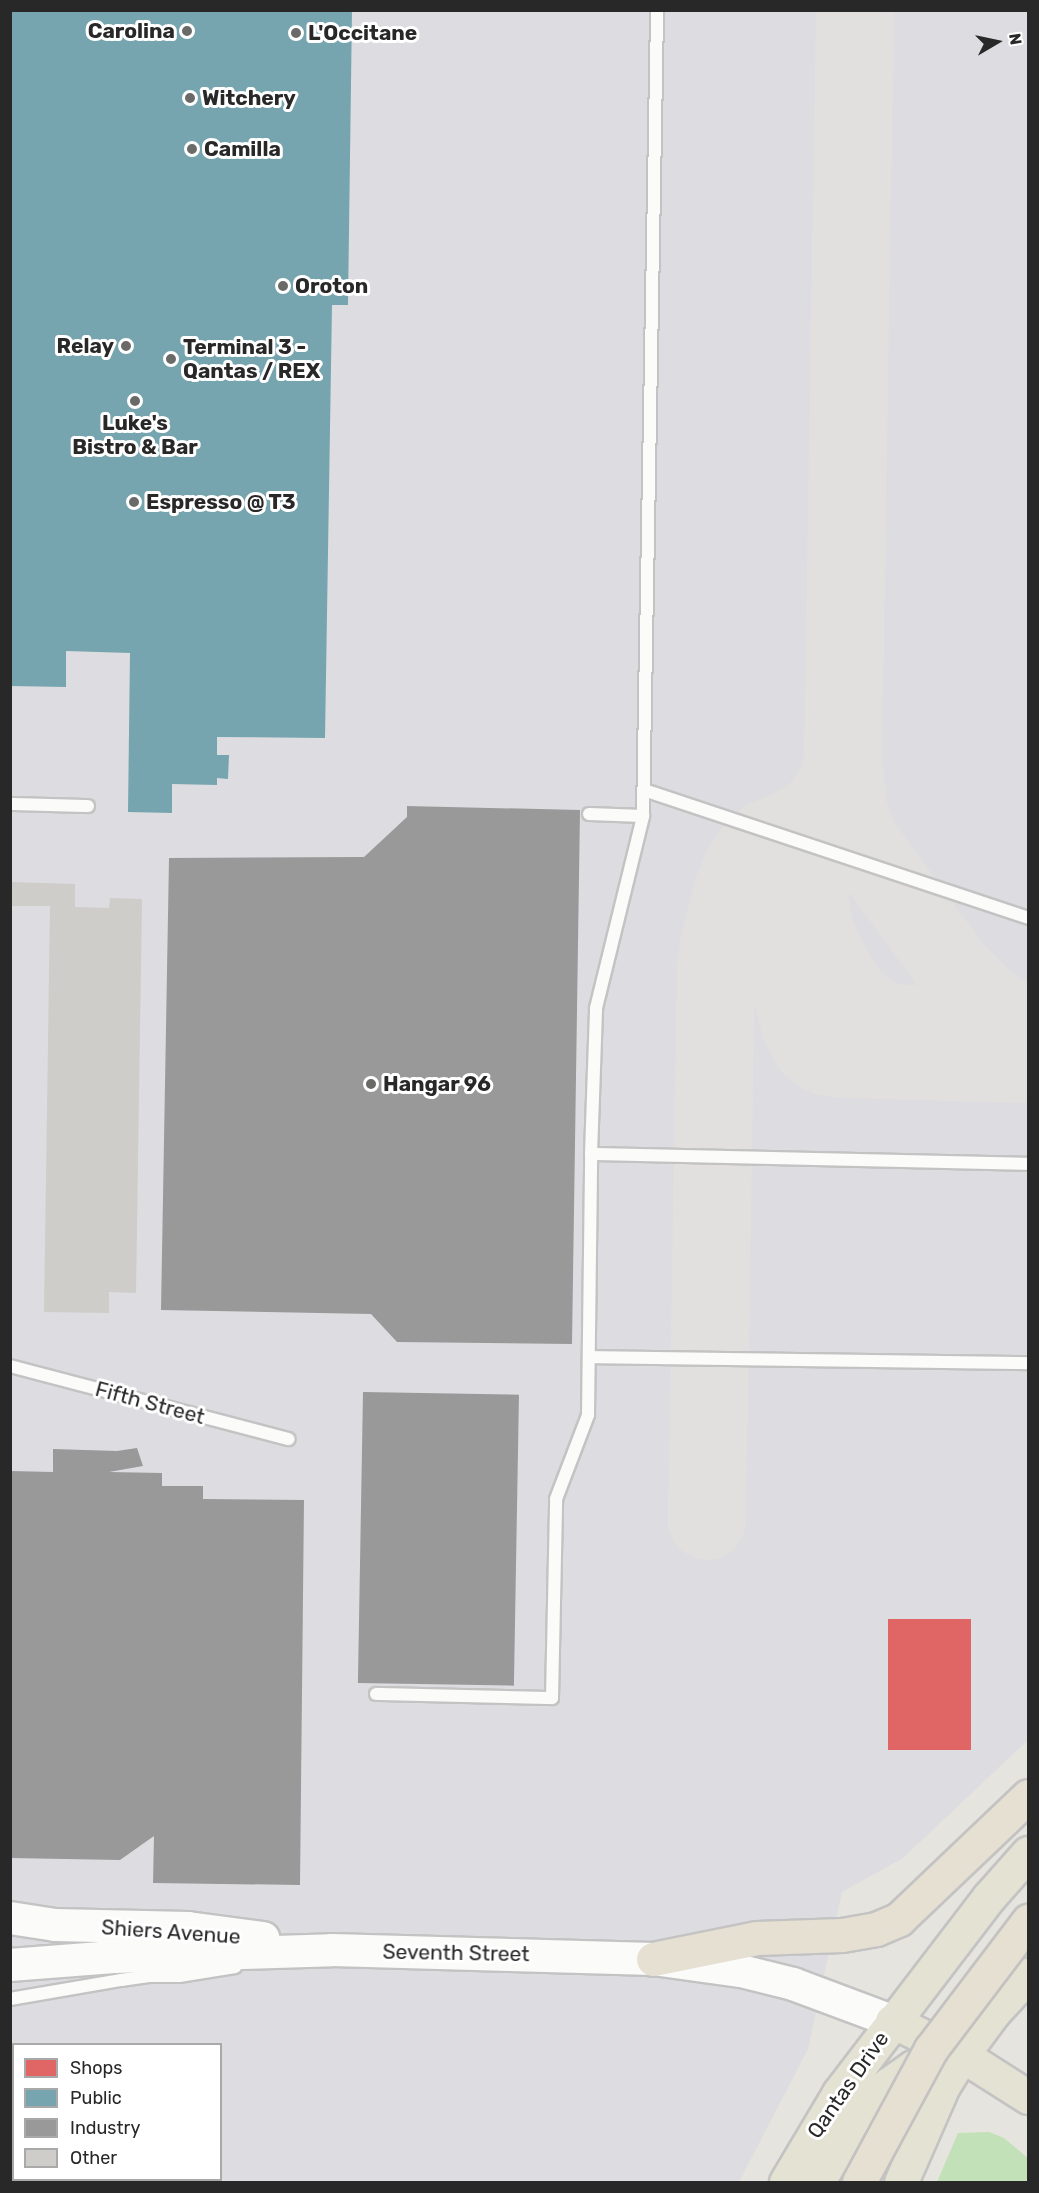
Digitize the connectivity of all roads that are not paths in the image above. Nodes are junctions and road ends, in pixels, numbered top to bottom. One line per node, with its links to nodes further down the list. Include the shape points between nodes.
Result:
1 (657, 10): 2 (lane)
2 (644, 790): 6 (lane); 7 (lane)
3 (10, 804): 4 (lane)
4 (88, 806)
5 (589, 814): 6 (lane)
6 (643, 816): 8 (lane, via 596,1008)
7 (1029, 918)
8 (591, 1154): 9 (lane); 10 (lane)
9 (1029, 1164)
10 (589, 1357): 11 (lane); 14 (lane, via 588,1415 556,1499 552,1698)
11 (1029, 1363)
12 (12, 1367): 13 (lane, Fifth Street)
13 (289, 1439)
14 (376, 1694)
15 (1029, 1796): 20 (highway, via 898,1919 876,1929 842,1935 757,1938)
16 (1029, 1852): 24 (main road, Qantas Drive)
17 (10, 1918): 19 (street, Shiers Avenue, via 55,1925 188,1928)
18 (1029, 1921): 29 (highway, bridge, via 931,2049)
19 (332, 1950): 20 (street, Seventh Street); 21 (street, Seventh Street, via 114,1956); 23 (lane)
20 (653, 1959): 24 (street, Seventh Street, via 741,1971 793,1984)
21 (10, 1965)
22 (1029, 1975): 25 (main road, via 993,2013)
23 (10, 2000)
24 (892, 2021): 25 (main road); 27 (main road, Qantas Drive, via 839,2093)
25 (962, 2055): 26 (main road); 28 (main road, via 928,2059 883,2088 857,2119); 30 (main road, via 943,2086)
26 (1029, 2097)
27 (786, 2182)
28 (817, 2182)
29 (859, 2182)
30 (901, 2182)

